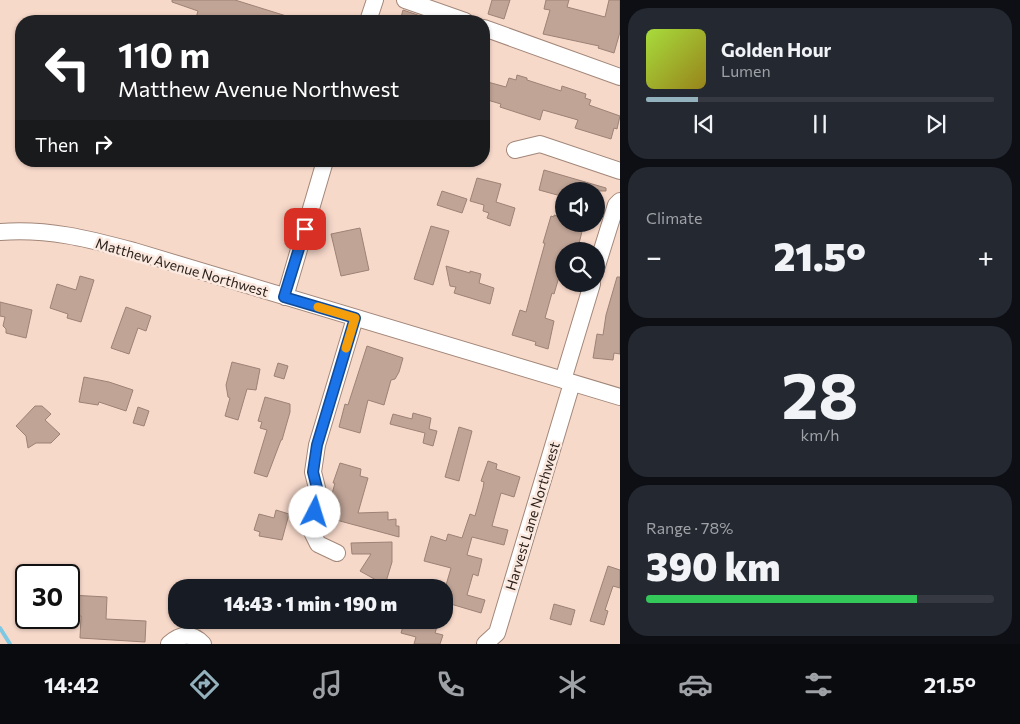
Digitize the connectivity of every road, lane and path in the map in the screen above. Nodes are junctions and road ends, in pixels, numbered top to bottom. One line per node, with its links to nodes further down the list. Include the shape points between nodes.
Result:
1 (375, 0): 3 (street)
2 (405, 0): 4 (street)
3 (370, 15)
4 (447, 15)
5 (490, 30): 6 (street)
6 (620, 76)
7 (515, 150): 9 (street, via 540,144)
8 (323, 167): 14 (street)
9 (620, 171)
10 (620, 201): 12 (street)
11 (0, 232): 14 (street, Matthew Avenue Northwest, via 24,230 80,237)
12 (604, 242)
13 (590, 292): 16 (street, Harvest Lane Northwest)
14 (284, 297): 15 (street, Matthew Avenue Northwest)
15 (355, 318): 16 (street, Matthew Avenue Northwest); 18 (street, via 317,445 313,472 319,496 312,530 318,544)
16 (568, 381): 17 (street, Matthew Avenue Northwest); 21 (street, Harvest Lane Northwest, via 497,633)
17 (620, 397)
18 (337, 553)
19 (169, 644): 20 (street, via 177,637 188,635)
20 (203, 644)
21 (484, 644)

